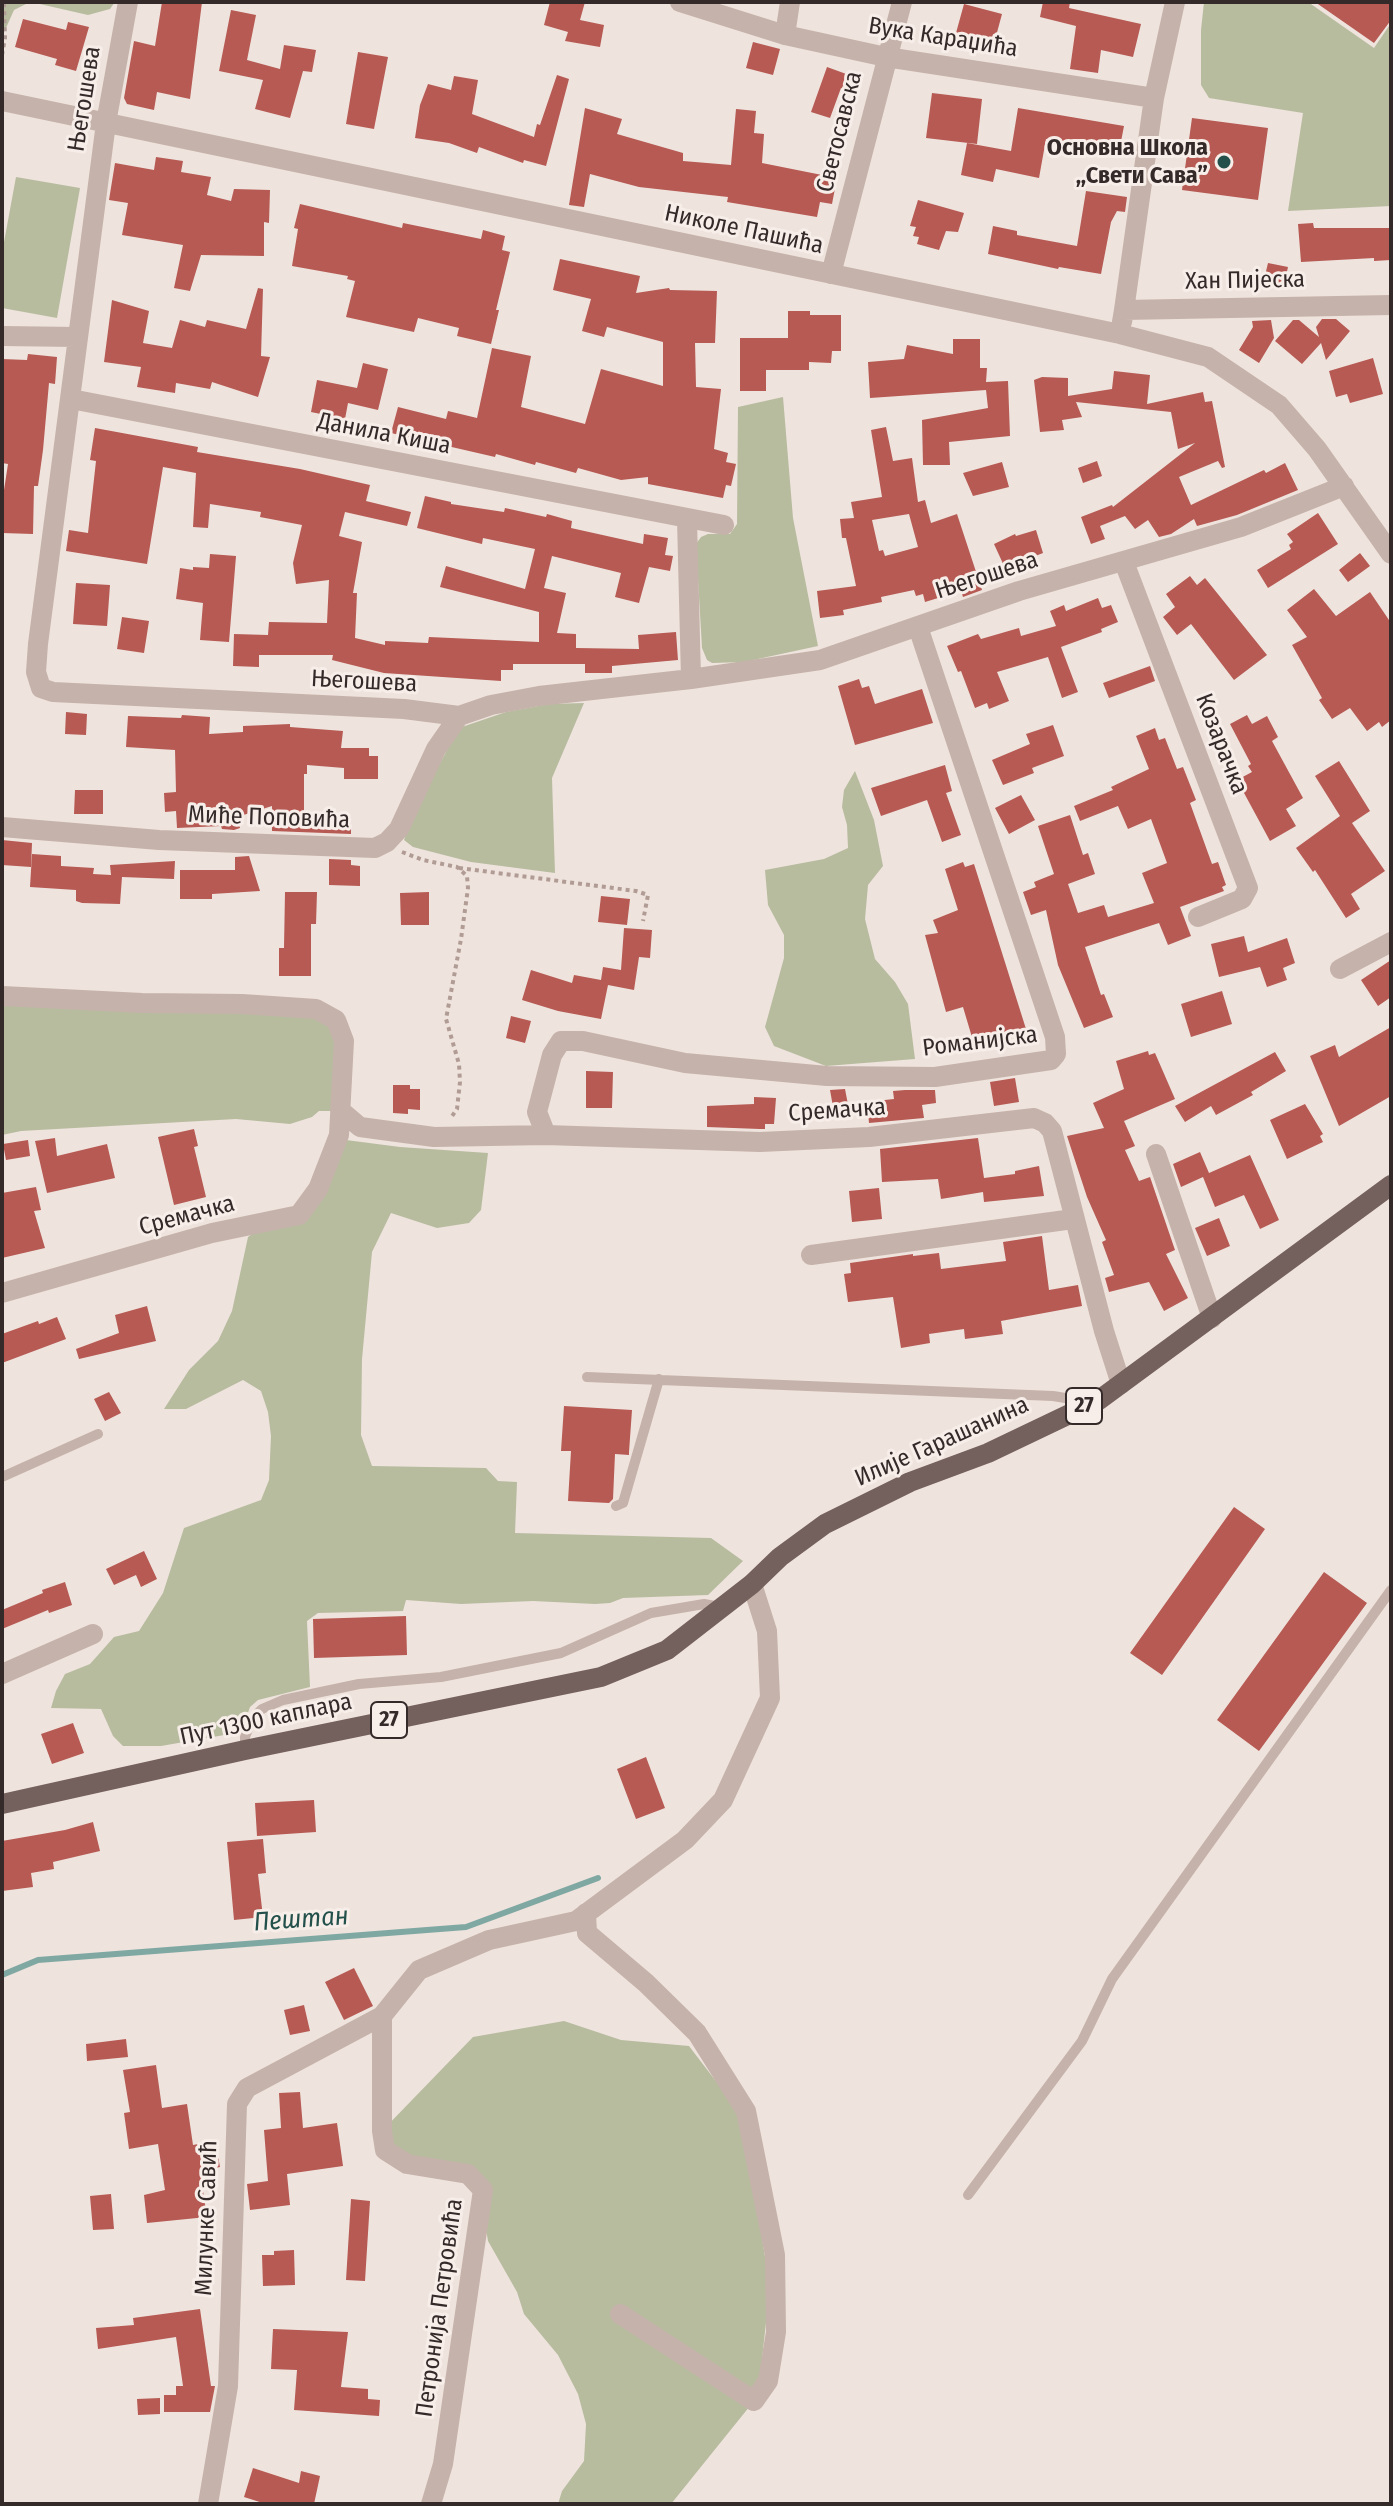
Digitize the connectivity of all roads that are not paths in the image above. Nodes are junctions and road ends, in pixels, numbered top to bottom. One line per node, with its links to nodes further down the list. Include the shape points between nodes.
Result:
1 (128, 2): 10 (street, Његошева)
2 (680, 2): 6 (street, Вука Караџића)
3 (790, 2): 6 (street)
4 (902, 2): 7 (street, Светосавска)
5 (1175, 2): 8 (street)
6 (785, 35): 7 (street, Вука Караџића)
7 (886, 57): 8 (street, Вука Караџића); 11 (street, Светосавска)
8 (1154, 98): 13 (street)
9 (2, 101): 10 (street, Николе Пашића)
10 (106, 123): 11 (street, Николе Пашића); 16 (street, Његошева)
11 (831, 274): 14 (street, Николе Пашића)
12 (1391, 305): 13 (street, Хан Пијеска)
13 (1124, 310): 14 (street)
14 (1120, 334): 18 (street, Николе Пашића, via 1208,357 1244,380 1279,405)
15 (2, 336): 16 (street)
16 (77, 337): 17 (street, Његошева)
17 (71, 399): 19 (street, Данила Киша); 25 (street, Његошева, via 38,644 41,688)
18 (1344, 486): 21 (street, Николе Пашића); 22 (street, Његошева, via 1241,527)
19 (687, 519): 20 (street, Данила Киша); 24 (street)
20 (724, 525)
21 (1391, 554)
22 (1124, 562): 23 (street, Његошева); 27 (street, Козарачка, via 1248,888 1242,899)
23 (918, 627): 24 (street, Његошева, via 820,660); 34 (street, Романијска, via 1056,1054 1051,1060 935,1077 827,1076 685,1063 561,1041 552,1055 537,1112)
24 (691, 679): 25 (street, Његошева, via 539,696)
25 (459, 716): 26 (street, Миће Поповића, via 436,749 399,829 375,848 159,840)
26 (2, 827)
27 (1198, 917)
28 (1391, 942): 29 (street)
29 (1340, 969)
30 (2, 996): 31 (street, via 316,1009 336,1020 344,1041)
31 (340, 1110): 32 (street); 33 (street, Сремачка)
32 (360, 1127): 33 (street, Сремачка); 34 (street, Сремачка, via 434,1137)
33 (339, 1135): 39 (street, Сремачка, via 318,1189 299,1215 212,1233)
34 (546, 1135): 37 (street, Сремачка, via 760,1142 869,1137 1034,1118 1052,1131)
35 (1156, 1154): 40 (street)
36 (1391, 1185): 40 (main road, Илије Гарашанина / 27)
37 (1073, 1219): 38 (street); 43 (street, Сремачка)
38 (811, 1255)
39 (2, 1293)
40 (1212, 1318): 43 (main road, Илије Гарашанина / 27)
41 (587, 1377): 42 (lane)
42 (659, 1379): 44 (lane); 47 (lane, via 623,1503)
43 (1121, 1384): 44 (main road, Илије Гарашанина / 27)
44 (1092, 1402): 48 (main road, Илије Гарашанина / 27, via 825,1524)
45 (98, 1434): 46 (lane)
46 (2, 1477)
47 (616, 1506)
48 (752, 1584): 50 (main road, Пут 1300 каплара / 27); 55 (street, via 767,1631 770,1698 723,1800 685,1840)
49 (1391, 1590): 57 (lane, via 1112,1979 1082,2041)
50 (722, 1608): 53 (main road, Пут 1300 каплара / 27, via 667,1650 601,1677); 53 (lane, via 704,1604 651,1613 561,1653 283,1700 252,1719)
51 (93, 1634): 52 (street)
52 (2, 1674)
53 (245, 1750): 54 (main road, Пут 1300 каплара / 27)
54 (2, 1804)
55 (586, 1913): 56 (street, via 576,1921 489,1940 419,1970); 58 (street, via 587,1933 697,2033 746,2111 775,2255 776,2332 768,2381 754,2401)
56 (382, 2016): 59 (street, Милунке Савић, via 247,2088 237,2104 228,2386); 60 (street, Петронија Петровића, via 385,2150 407,2164 468,2174 483,2190 448,2435)
57 (968, 2195)
58 (620, 2314)
59 (208, 2504)
60 (431, 2504)

